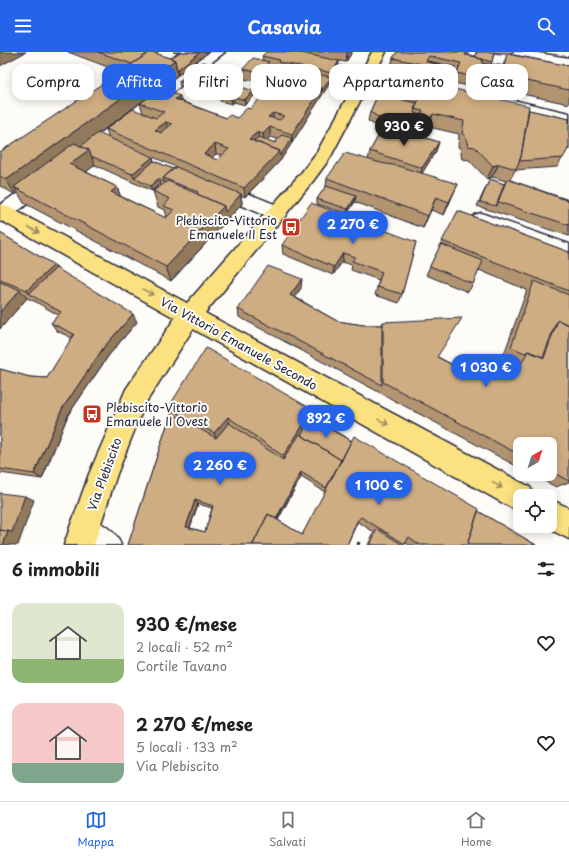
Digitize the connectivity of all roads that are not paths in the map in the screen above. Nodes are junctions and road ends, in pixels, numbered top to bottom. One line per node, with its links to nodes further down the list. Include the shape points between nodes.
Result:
1 (218, 52): 9 (street)
2 (379, 52): 4 (main road, Via Plebiscito)
3 (569, 62): 5 (street, via 518,54 516,63)
4 (372, 64)
5 (569, 74)
6 (353, 100): 11 (main road, Via Plebiscito, via 324,154)
7 (489, 100): 8 (street)
8 (569, 118)
9 (101, 139): 10 (street); 11 (street)
10 (1, 213): 14 (main road, Via Vittorio Emanuele Secondo, one-way to 14)
11 (276, 213): 14 (main road, Via Plebiscito)
12 (482, 220): 13 (street)
13 (569, 252)
14 (190, 315): 15 (main road, Via Vittorio Emanuele Secondo, one-way to 15); 18 (main road, Via Plebiscito, via 135,397 102,474)
15 (513, 493)
16 (557, 518): 17 (main road)
17 (569, 524)
18 (90, 540)

